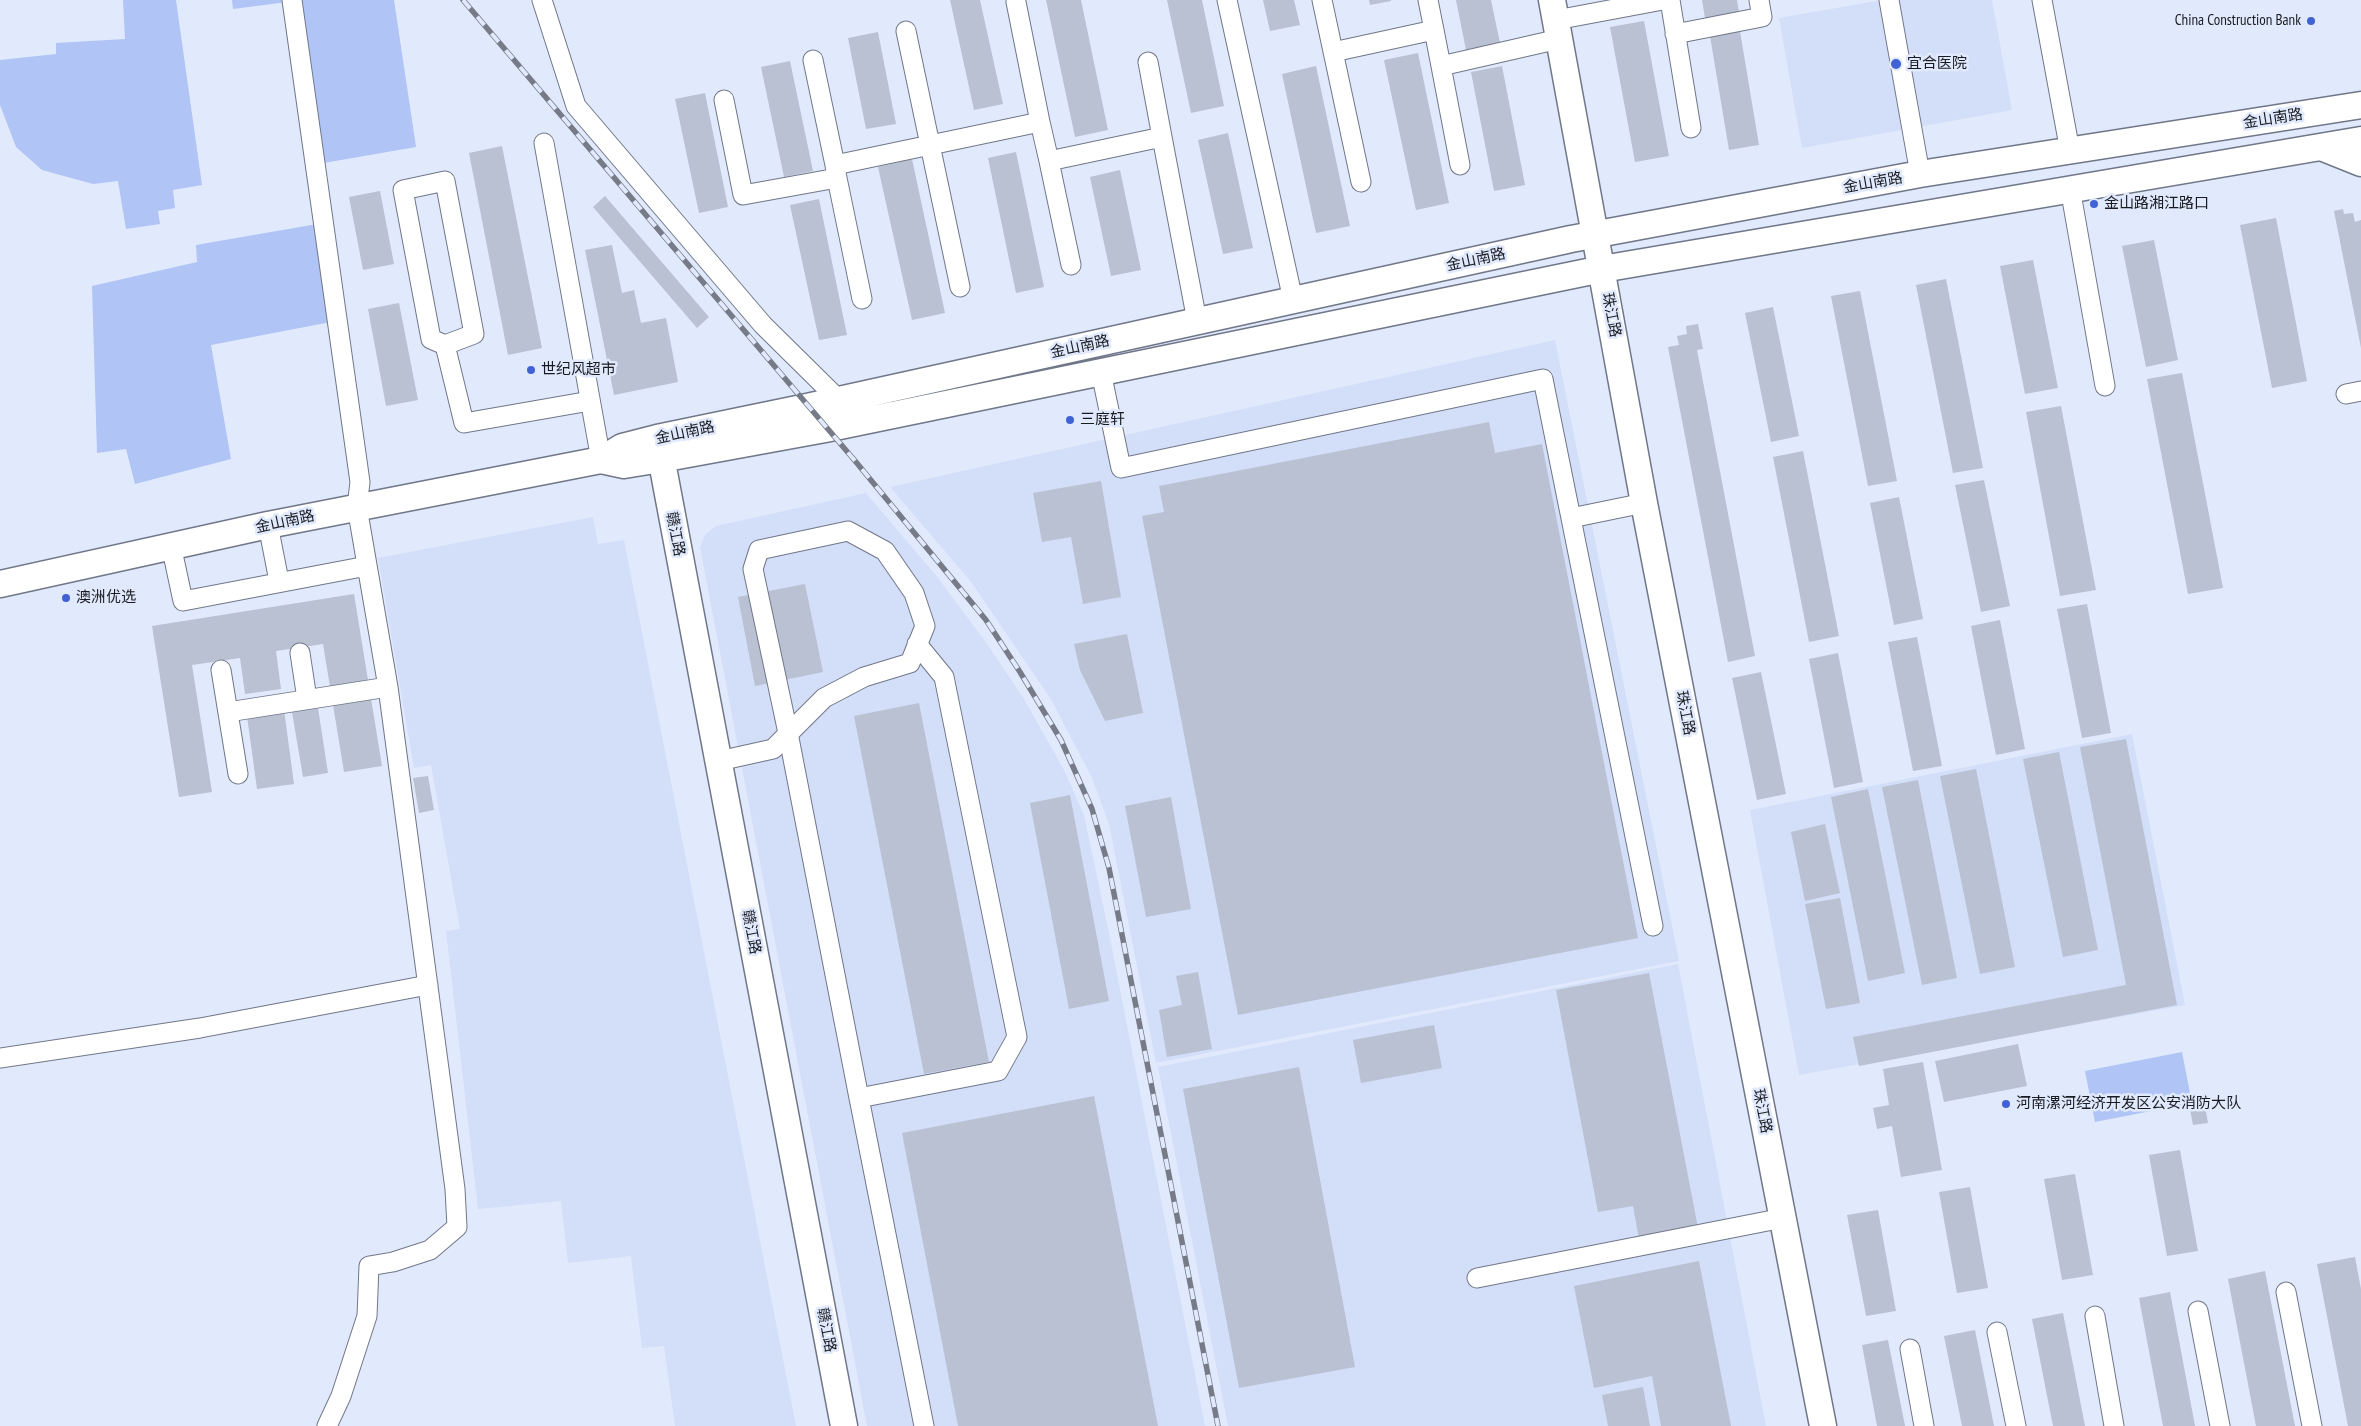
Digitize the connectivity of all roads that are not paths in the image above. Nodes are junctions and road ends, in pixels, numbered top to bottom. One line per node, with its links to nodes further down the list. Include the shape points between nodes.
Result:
1 (292, 0): 55 (street, via 360,482)
2 (542, 0): 50 (street, via 576,106 763,326)
3 (1227, 0): 45 (street)
4 (1322, 0): 16 (street)
5 (1428, 0): 13 (street)
6 (1663, 0): 12 (street)
7 (1670, 0): 15 (street)
8 (1759, 0): 15 (street, via 1762,17)
9 (1889, 0): 36 (street)
10 (2042, 0): 31 (street)
11 (1016, 2): 24 (street)
12 (1556, 20): 19 (street); 40 (main road, 珠江路)
13 (1434, 30): 16 (street); 19 (street)
14 (906, 31): 29 (street)
15 (1676, 34): 25 (street)
16 (1333, 52): 37 (street)
17 (812, 60): 35 (street)
18 (1148, 62): 26 (street)
19 (1441, 66): 34 (street)
20 (2361, 84): 23 (main road, via 2339,103)
21 (724, 100): 35 (street, via 743,195)
22 (2361, 106): 23 (main road, 金山南路)
23 (2313, 113): 31 (main road, 金山南路)
24 (1040, 122): 29 (street); 32 (street)
25 (1691, 128)
26 (1162, 137): 32 (street); 46 (street)
27 (2361, 140): 30 (main road, 金山南路)
28 (544, 143): 51 (street)
29 (930, 145): 35 (street); 43 (street)
30 (2320, 147): 33 (main road); 38 (main road, 金山南路)
31 (2070, 151): 36 (main road, 金山南路)
32 (1049, 161): 41 (street)
33 (2361, 163)
34 (1460, 165)
35 (836, 172): 44 (street)
36 (1920, 174): 39 (main road); 40 (main road, 金山南路)
37 (1361, 182)
38 (2070, 188): 39 (main road, 金山南路); 49 (street)
39 (1926, 213): 42 (main road, 金山南路)
40 (1595, 235): 42 (main road, 珠江路); 45 (main road, 金山南路)
41 (1071, 265)
42 (1602, 269): 48 (main road, 金山南路); 54 (main road, 珠江路)
43 (960, 287)
44 (862, 299)
45 (1293, 300): 46 (main road, 金山南路)
46 (1198, 322): 50 (main road, 金山南路)
47 (445, 345): 47 (street, via 474,334 445,182 403,190 431,339); 51 (street, via 464,424)
48 (1101, 372): 52 (main road, 金山南路, via 825,429); 56 (street, via 1121,468 1543,379)
49 (2105, 386)
50 (839, 400): 52 (main road, 金山南路)
51 (590, 401): 53 (street)
52 (659, 448): 53 (main road, 金山南路, via 624,465); 69 (main road, 赣江路)
53 (601, 460): 55 (main road, 金山南路)
54 (1644, 503): 56 (street); 75 (main road, 珠江路)
55 (357, 507): 57 (main road, 金山南路); 59 (street)
56 (1571, 518): 71 (street)
57 (268, 525): 58 (main road, 金山南路); 60 (street)
58 (171, 545): 60 (street, via 183,601); 61 (main road, 金山南路)
59 (367, 566): 60 (street); 65 (street)
60 (279, 582)
61 (0, 584)
62 (917, 644): 68 (street, via 910,663 864,677 824,698); 68 (street, via 925,626 914,593 884,551 848,531 759,550 753,569); 74 (street, via 944,677 1017,1037 998,1071)
63 (300, 653): 66 (street)
64 (221, 670): 67 (street)
65 (388, 687): 66 (street); 72 (street)
66 (307, 699): 67 (street)
67 (228, 712): 70 (street)
68 (788, 734): 69 (street, via 773,749); 74 (street)
69 (719, 760): 83 (main road, 赣江路)
70 (238, 774)
71 (1653, 926)
72 (428, 985): 73 (street, via 200,1028); 82 (street, via 455,1189 457,1227 430,1250 368,1266 367,1316 341,1396)
73 (0, 1058)
74 (859, 1098): 84 (street)
75 (1783, 1218): 76 (street); 85 (main road, 珠江路)
76 (1478, 1278)
77 (2286, 1292): 90 (street)
78 (2198, 1311): 89 (street)
79 (2094, 1316): 88 (street)
80 (1997, 1332): 87 (street)
81 (1910, 1349): 86 (street)
82 (327, 1426)
83 (844, 1426)
84 (924, 1426)
85 (1823, 1426)
86 (1924, 1426)
87 (2016, 1426)
88 (2114, 1426)
89 (2220, 1426)
90 (2312, 1426)

